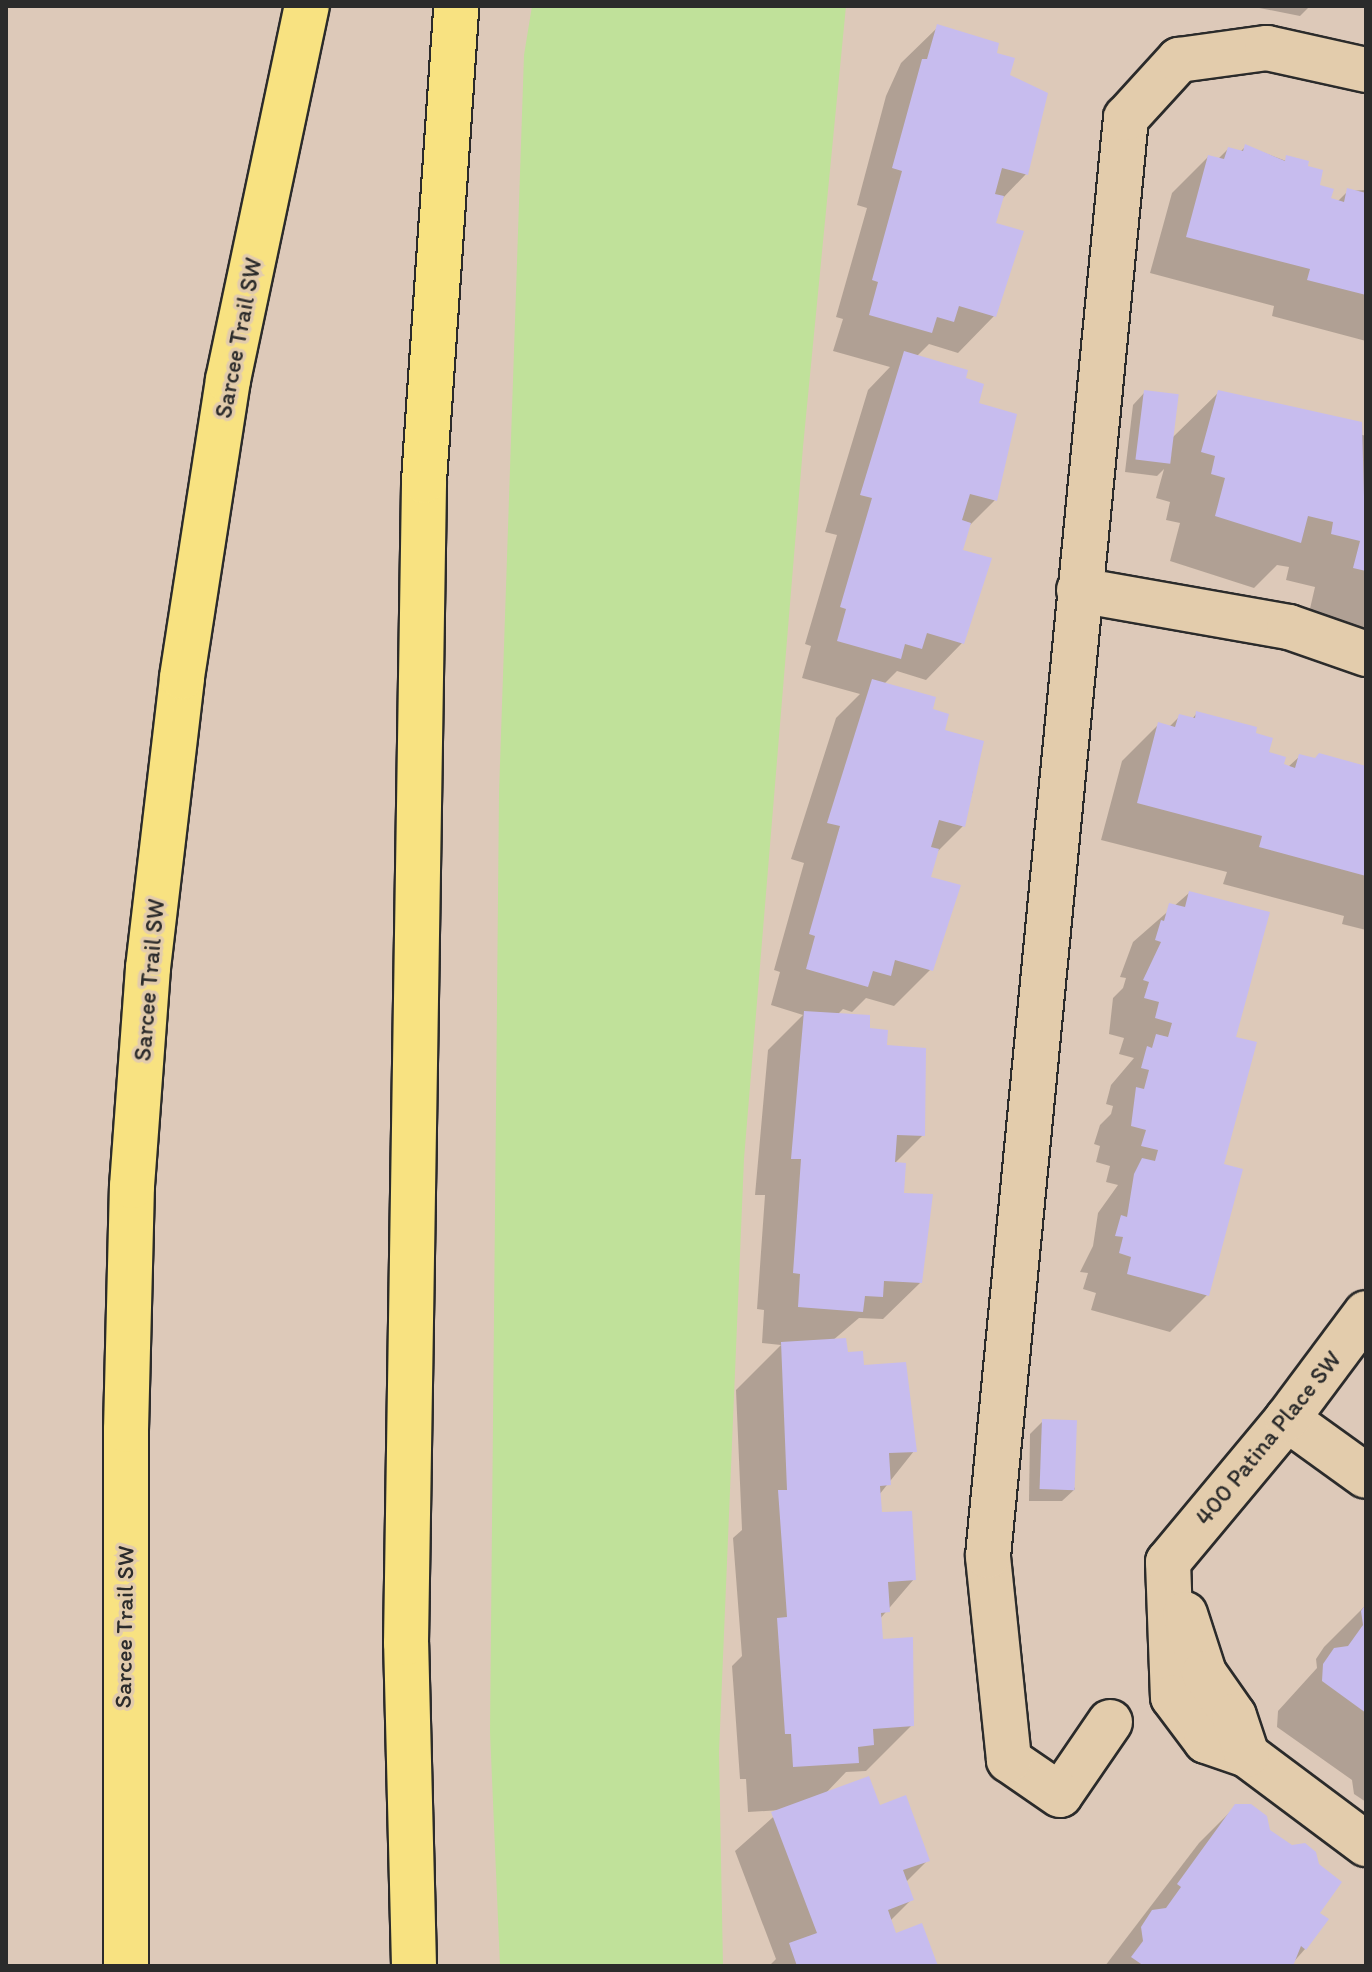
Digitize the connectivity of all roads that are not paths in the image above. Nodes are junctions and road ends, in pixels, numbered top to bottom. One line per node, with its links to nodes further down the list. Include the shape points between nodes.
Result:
1 (307, 6): 11 (highway, Sarcee Trail SW, via 226,395 182,677 148,968 132,1186 126,1430)
2 (456, 6): 12 (highway, via 424,481 406,1643)
3 (1366, 70): 4 (street, via 1267,48 1179,60 1126,118)
4 (1079, 590): 5 (street, via 1289,627); 9 (street, via 988,1556 1009,1760 1060,1795)
5 (1366, 654)
6 (1366, 1313): 7 (street, 400 Patina Place SW)
7 (1287, 1419): 8 (street); 10 (street, 400 Patina Place SW, via 1168,1562 1204,1673 1234,1716 1247,1755)
8 (1366, 1476)
9 (1110, 1722)
10 (1366, 1844)
11 (126, 1966)
12 (414, 1966)

